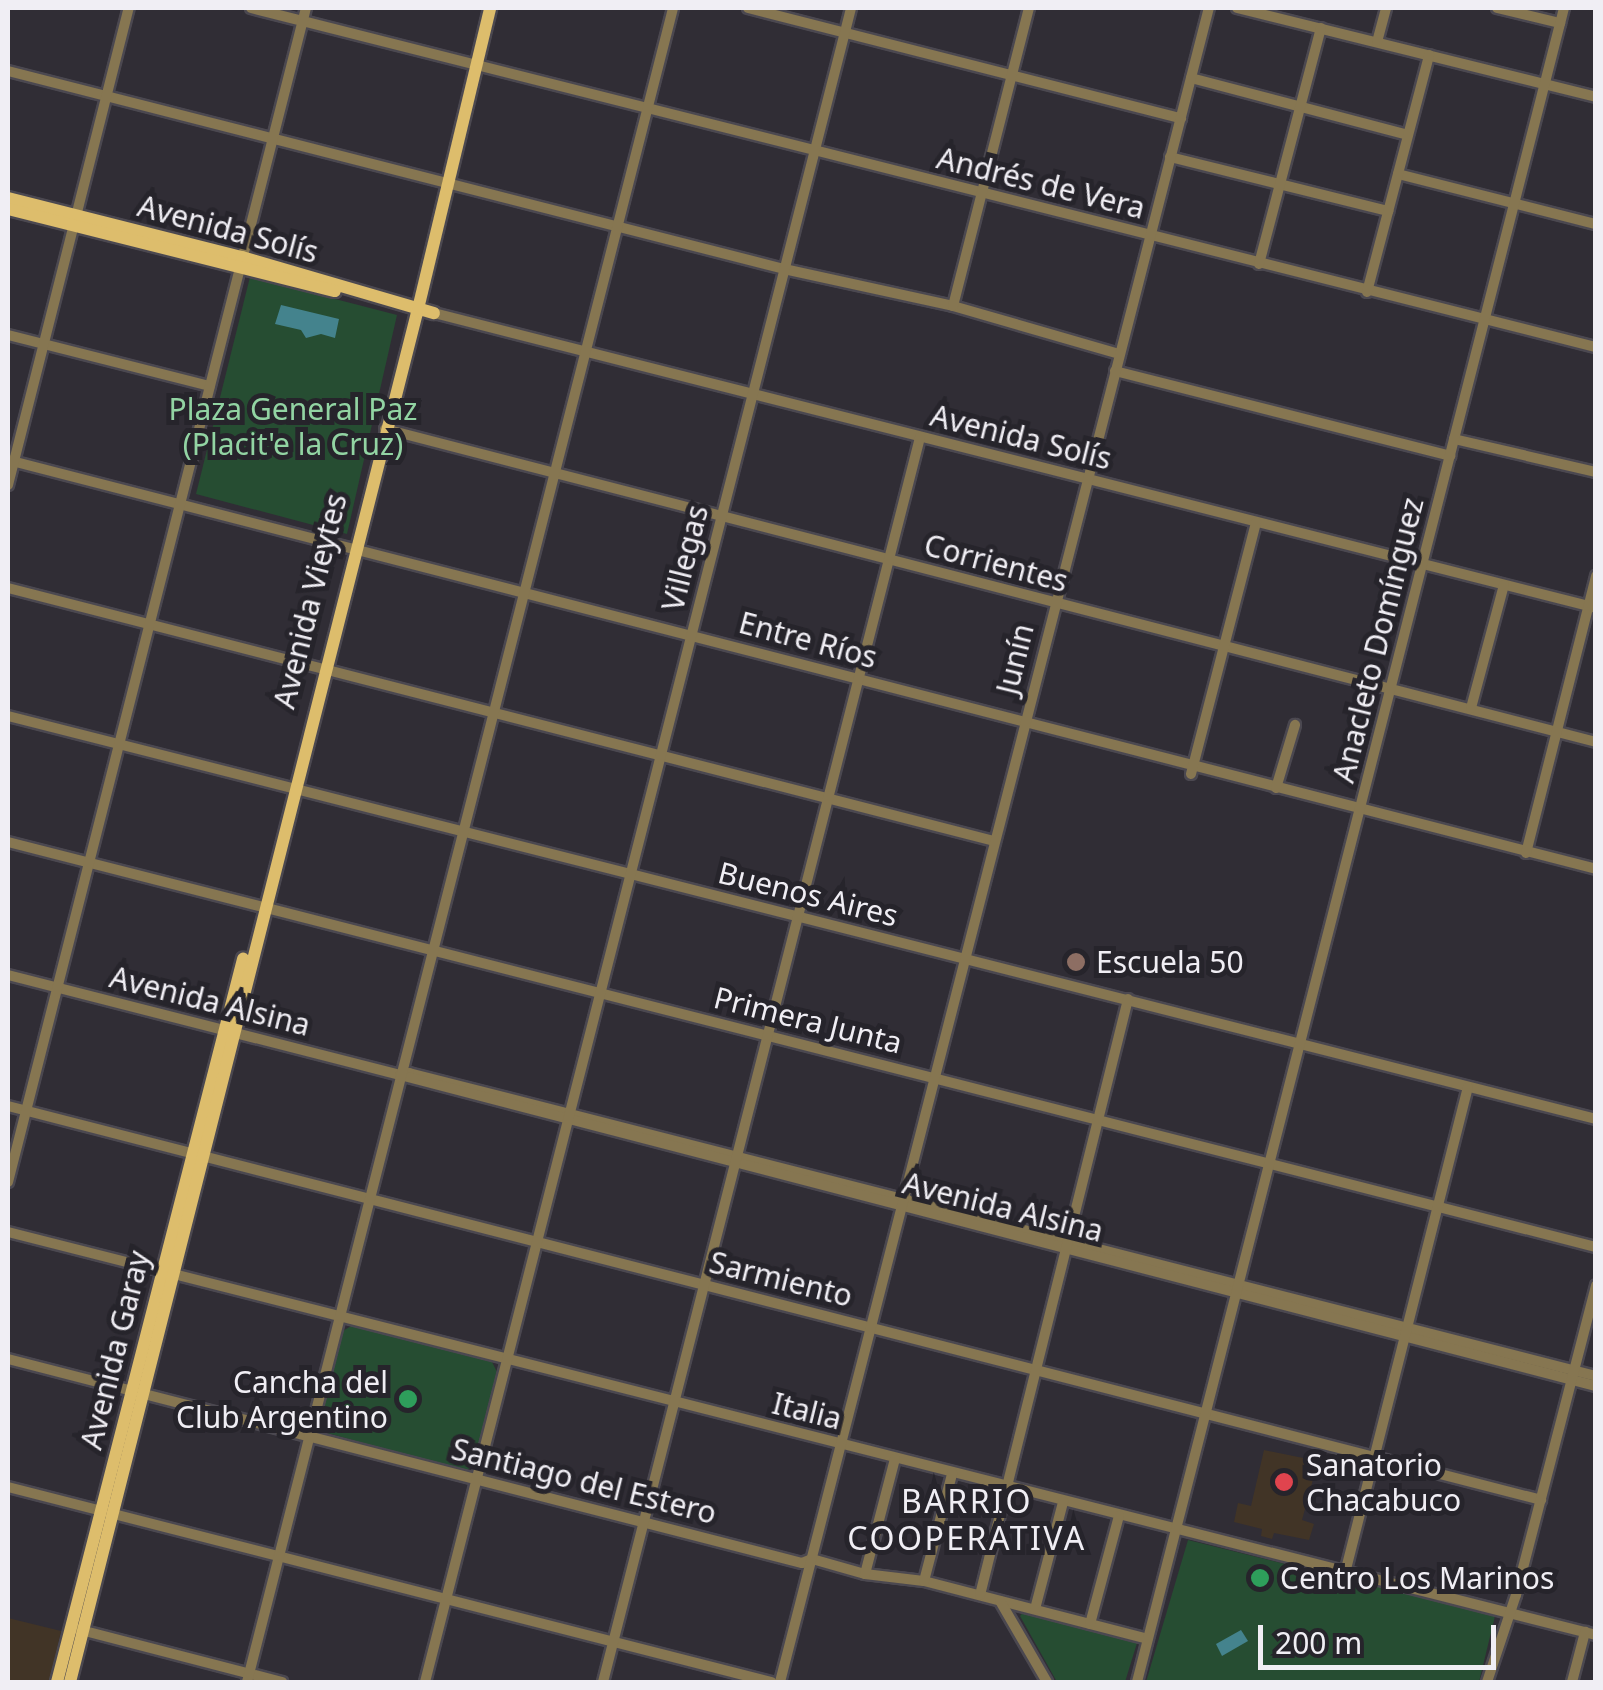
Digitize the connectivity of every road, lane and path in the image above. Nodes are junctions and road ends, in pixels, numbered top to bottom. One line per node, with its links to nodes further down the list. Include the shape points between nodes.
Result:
1 (129, 8): 26 (street)
2 (251, 8): 15 (street, Andrés de Vera)
3 (306, 8): 15 (street)
4 (490, 8): 21 (main road, Avenida Vieytes)
5 (673, 8): 29 (street)
6 (748, 8): 18 (street)
7 (852, 8): 18 (street, Villegas)
8 (1028, 8): 23 (street)
9 (1209, 8): 24 (street, Junín)
10 (1236, 8): 14 (street)
11 (1386, 8): 19 (street)
12 (1497, 8): 16 (street)
13 (1564, 8): 16 (street, Anacleto Domínguez)
14 (1274, 12): 17 (street)
15 (303, 20): 21 (street, Andrés de Vera); 32 (street)
16 (1560, 23): 25 (street, Anacleto Domínguez)
17 (1320, 28): 19 (street); 28 (street)
18 (845, 32): 23 (street); 33 (street, Villegas)
19 (1377, 42): 20 (street)
20 (1429, 55): 25 (street); 31 (street)
21 (476, 65): 29 (street, Andrés de Vera); 36 (main road, Avenida Vieytes)
22 (8, 71): 26 (street)
23 (1012, 74): 30 (street); 38 (street)
24 (1191, 78): 28 (street); 30 (street, Junín)
25 (1544, 84): 27 (street); 40 (street, Anacleto Domínguez)
26 (106, 96): 32 (street); 43 (street)
27 (1596, 97)
28 (1300, 106): 31 (street); 37 (street)
29 (647, 108): 33 (street, Andrés de Vera); 45 (street)
30 (1180, 118): 34 (street, Junín)
31 (1408, 134): 35 (street)
32 (273, 139): 36 (street); 47 (street)
33 (814, 151): 38 (street, Andrés de Vera); 49 (street, Villegas)
34 (1170, 157): 37 (street); 46 (street, Junín)
35 (1398, 174): 40 (street); 42 (street)
36 (445, 183): 45 (street); 52 (main road, Avenida Vieytes)
37 (1280, 184): 42 (street); 48 (street)
38 (982, 194): 46 (street, Andrés de Vera); 51 (street)
39 (8, 198): 43 (main road, Avenida Solís)
40 (1514, 204): 44 (street); 54 (street, Anacleto Domínguez)
41 (8, 209): 43 (main road, Avenida Solís)
42 (1388, 211): 50 (street)
43 (75, 220): 47 (main road, Avenida Solís); 56 (street)
44 (1596, 224)
45 (617, 226): 49 (street); 58 (street)
46 (1149, 236): 48 (street, Andrés de Vera); 59 (street, Junín)
47 (241, 262): 52 (main road, Avenida Solís); 61 (street)
48 (1259, 264): 50 (street, Andrés de Vera)
49 (784, 269): 51 (street); 62 (street, Villegas)
50 (1367, 292): 54 (street, Andrés de Vera)
51 (953, 306): 59 (street)
52 (414, 308): 53 (main road, Avenida Solís); 63 (main road, Avenida Vieytes); 75 (main road, Avenida Vieytes)
53 (434, 314): 58 (street, Avenida Solís)
54 (1484, 320): 57 (street, Andrés de Vera); 65 (street, Anacleto Domínguez)
55 (8, 334): 56 (street)
56 (44, 344): 61 (street); 67 (street)
57 (1596, 347)
58 (585, 352): 62 (street, Avenida Solís); 69 (street)
59 (1119, 354): 60 (street, Junín)
60 (1114, 371): 66 (street); 70 (street, Junín)
61 (210, 386): 72 (street)
62 (752, 394): 64 (street, Avenida Solís); 73 (street, Villegas)
63 (386, 428): 69 (street, Corrientes); 75 (main road, Avenida Vieytes)
64 (920, 437): 70 (street, Avenida Solís); 76 (street)
65 (1454, 440): 66 (street, Anacleto Domínguez); 68 (street)
66 (1450, 456): 77 (street, Anacleto Domínguez)
67 (10, 461): 71 (street); 72 (street, Entre Ríos)
68 (1596, 472)
69 (554, 473): 73 (street, Corrientes); 81 (street)
70 (1087, 479): 74 (street, Avenida Solís); 82 (street, Junín)
71 (8, 485)
72 (180, 504): 75 (street, Entre Ríos); 84 (street)
73 (722, 517): 76 (street, Corrientes); 85 (street, Villegas)
74 (1256, 522): 77 (street, Avenida Solís); 86 (street)
75 (353, 547): 81 (street, Entre Ríos); 87 (main road, Avenida Vieytes)
76 (888, 560): 82 (street, Corrientes); 88 (street)
77 (1422, 564): 79 (street, Avenida Solís); 89 (street, Anacleto Domínguez)
78 (1596, 576): 83 (street)
79 (1504, 584): 83 (street, Avenida Solís); 90 (street)
80 (8, 588): 84 (street)
81 (524, 592): 85 (street, Entre Ríos); 91 (street)
82 (1055, 604): 86 (street, Corrientes); 93 (street, Junín)
83 (1592, 607): 95 (street)
84 (150, 624): 87 (street); 97 (street)
85 (691, 635): 88 (street, Entre Ríos); 98 (street, Villegas)
86 (1222, 648): 89 (street, Corrientes); 99 (street)
87 (322, 667): 91 (street); 100 (main road, Avenida Vieytes)
88 (858, 679): 93 (street, Entre Ríos); 102 (street)
89 (1391, 689): 90 (street, Corrientes); 103 (street, Anacleto Domínguez)
90 (1471, 708): 95 (street, Corrientes)
91 (492, 712): 98 (street); 104 (street)
92 (8, 716): 97 (street, Buenos Aires)
93 (1025, 722): 99 (street, Entre Ríos); 105 (street, Junín)
94 (1295, 725): 101 (street)
95 (1556, 731): 96 (street, Corrientes); 107 (street)
96 (1596, 742)
97 (119, 744): 100 (street, Buenos Aires); 108 (street)
98 (661, 755): 102 (street); 110 (street, Villegas)
99 (1192, 770): 101 (street, Entre Ríos)
100 (292, 788): 104 (street, Buenos Aires); 111 (main road, Avenida Vieytes)
101 (1276, 788): 103 (street, Entre Ríos)
102 (828, 798): 105 (street); 112 (street)
103 (1362, 810): 107 (street, Entre Ríos); 121 (street, Anacleto Domínguez)
104 (462, 831): 110 (street, Buenos Aires); 113 (street)
105 (994, 841): 114 (street, Junín)
106 (8, 842): 108 (street, Primera Junta)
107 (1526, 853): 109 (street, Entre Ríos)
108 (89, 862): 111 (street, Primera Junta); 116 (street)
109 (1596, 869)
110 (631, 874): 112 (street, Buenos Aires); 117 (street, Villegas)
111 (260, 905): 113 (street, Primera Junta); 119 (main road, Avenida Vieytes)
112 (798, 917): 114 (street, Buenos Aires); 120 (street)
113 (432, 950): 117 (street, Primera Junta); 122 (street)
114 (965, 960): 118 (street, Buenos Aires); 123 (street, Junín)
115 (8, 975): 116 (street, Avenida Alsina)
116 (57, 988): 119 (street, Avenida Alsina); 126 (street)
117 (600, 993): 120 (street, Primera Junta); 127 (street, Villegas)
118 (1128, 1000): 121 (street, Buenos Aires); 129 (street)
119 (229, 1032): 122 (street, Avenida Alsina); 130 (main road, Avenida Garay)
120 (768, 1036): 123 (street, Primera Junta); 131 (street)
121 (1300, 1042): 124 (street, Buenos Aires); 132 (street, Anacleto Domínguez)
122 (400, 1075): 127 (street, Avenida Alsina); 134 (street)
123 (934, 1078): 129 (street, Primera Junta); 135 (street, Junín)
124 (1468, 1086): 128 (street, Buenos Aires); 136 (street)
125 (8, 1106): 126 (street, Sarmiento)
126 (26, 1110): 130 (street, Sarmiento); 133 (street)
127 (569, 1117): 131 (street, Avenida Alsina); 138 (street, Villegas)
128 (1596, 1119)
129 (1100, 1120): 132 (street, Primera Junta); 139 (street)
130 (198, 1154): 134 (street, Sarmiento); 141 (main road, Avenida Garay)
131 (736, 1160): 135 (street, Avenida Alsina); 142 (street)
132 (1270, 1164): 136 (street, Primera Junta); 144 (street, Anacleto Domínguez)
133 (8, 1182)
134 (368, 1198): 138 (street, Sarmiento); 145 (street)
135 (902, 1203): 139 (street, Avenida Alsina); 146 (street, Junín)
136 (1438, 1207): 140 (street, Primera Junta); 147 (street)
137 (8, 1232): 141 (street, Italia)
138 (537, 1242): 142 (street, Sarmiento); 148 (street, Villegas)
139 (1068, 1246): 144 (street, Avenida Alsina); 150 (street)
140 (1596, 1247)
141 (168, 1272): 145 (street, Italia); 154 (main road, Avenida Garay)
142 (704, 1285): 146 (street, Sarmiento); 155 (street)
143 (1596, 1285): 151 (street)
144 (1237, 1289): 147 (street, Avenida Alsina); 156 (street, Anacleto Domínguez)
145 (339, 1316): 148 (street, Italia); 157 (street)
146 (870, 1328): 150 (street, Sarmiento); 158 (street, Junín)
147 (1407, 1333): 151 (street, Avenida Alsina); 159 (street)
148 (508, 1359): 155 (street, Italia); 162 (street, Villegas)
149 (8, 1360): 154 (street, Santiago del Estero)
150 (1036, 1370): 156 (street, Sarmiento); 164 (street)
151 (1573, 1375): 152 (street, Avenida Alsina); 153 (street, Avenida Alsina); 165 (street)
152 (1596, 1376)
153 (1596, 1386)
154 (137, 1392): 157 (street, Santiago del Estero); 167 (main road, Avenida Garay)
155 (674, 1402): 158 (street, Italia); 169 (street)
156 (1205, 1414): 159 (street, Sarmiento); 170 (street, Anacleto Domínguez)
157 (309, 1436): 162 (street, Santiago del Estero); 171 (street)
158 (840, 1445): 160 (street, Italia); 172 (street, Junín)
159 (1376, 1458): 165 (street, Sarmiento); 174 (street)
160 (895, 1459): 161 (street, Italia); 173 (street)
161 (952, 1474): 164 (street, Italia); 175 (street)
162 (477, 1480): 169 (street, Santiago del Estero); 177 (street, Villegas)
163 (8, 1487): 167 (street)
164 (1007, 1488): 166 (street, Italia); 176 (street)
165 (1541, 1500): 180 (street)
166 (1063, 1502): 168 (street, Italia); 179 (street)
167 (106, 1512): 171 (street); 182 (main road, Avenida Garay)
168 (1119, 1516): 170 (street, Italia); 181 (street)
169 (644, 1522): 172 (street, Santiago del Estero, via 802,1563); 185 (street)
170 (1175, 1531): 174 (street, Italia); 184 (street, Anacleto Domínguez)
171 (278, 1556): 177 (street); 186 (street)
172 (812, 1559): 173 (street, Santiago del Estero); 193 (street, Junín)
173 (866, 1574): 175 (street, Santiago del Estero)
174 (1345, 1574): 180 (street, Italia)
175 (924, 1581): 176 (street, Santiago del Estero)
176 (980, 1595): 178 (street, Santiago del Estero)
177 (446, 1600): 185 (street); 190 (street, Villegas)
178 (1000, 1600): 179 (street, Santiago del Estero); 194 (street)
179 (1035, 1609): 181 (street, Santiago del Estero)
180 (1509, 1613): 183 (street, Italia); 196 (street)
181 (1090, 1624): 184 (street, Santiago del Estero)
182 (77, 1629): 186 (street); 187 (main road, Avenida Garay); 188 (main road, Avenida Garay)
183 (1590, 1634): 197 (street)
184 (1148, 1638): 195 (street, Anacleto Domínguez)
185 (613, 1642): 191 (street); 192 (street)
186 (248, 1678): 189 (street)
187 (57, 1682)
188 (70, 1682)
189 (282, 1682)
190 (426, 1682)
191 (603, 1682)
192 (770, 1682)
193 (780, 1682)
194 (1048, 1682)
195 (1137, 1682)
196 (1487, 1682)
197 (1572, 1682)

